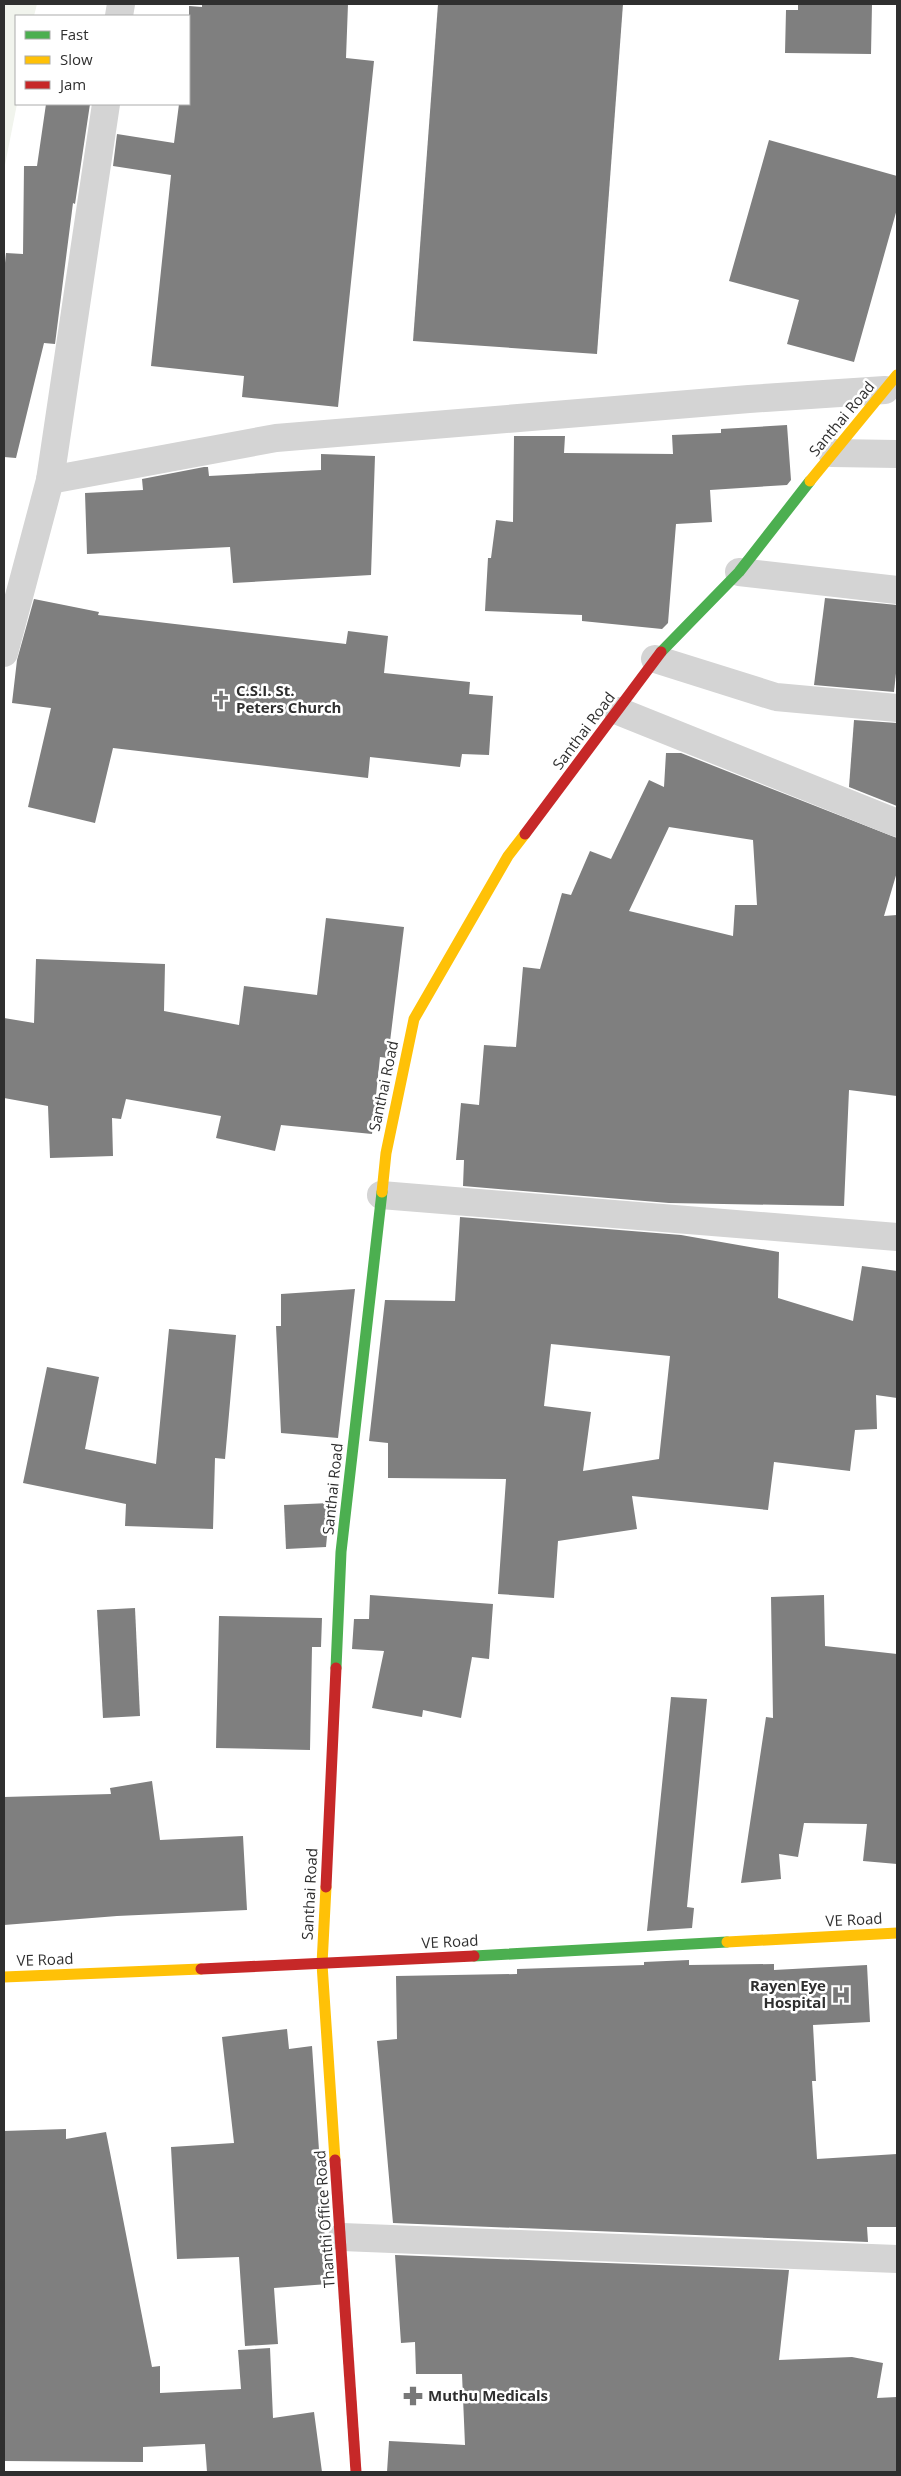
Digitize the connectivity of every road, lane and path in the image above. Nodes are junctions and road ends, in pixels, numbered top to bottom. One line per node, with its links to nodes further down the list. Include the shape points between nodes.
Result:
1 (106, 105): 5 (street)
2 (891, 383): 3 (street, Santhai Road); 5 (street, via 749,399 276,438)
3 (832, 453): 4 (street); 6 (street, Santhai Road)
4 (897, 454)
5 (50, 480): 8 (street)
6 (739, 572): 7 (street); 9 (street, Santhai Road)
7 (897, 590)
8 (4, 653)
9 (655, 659): 10 (street, via 776,697); 11 (street, Santhai Road)
10 (897, 708)
11 (618, 711): 12 (street); 13 (street, Santhai Road, via 508,856 414,1019 386,1154)
12 (897, 823)
13 (381, 1195): 14 (street); 16 (street, Santhai Road, via 340,1552)
14 (897, 1237)
15 (897, 1933): 16 (street, VE Road)
16 (322, 1964): 17 (street, VE Road); 18 (street, Thanthi Office Road)
17 (4, 1977)
18 (342, 2237): 19 (street); 20 (street, Thanthi Office Road)
19 (897, 2259)
20 (356, 2472)

